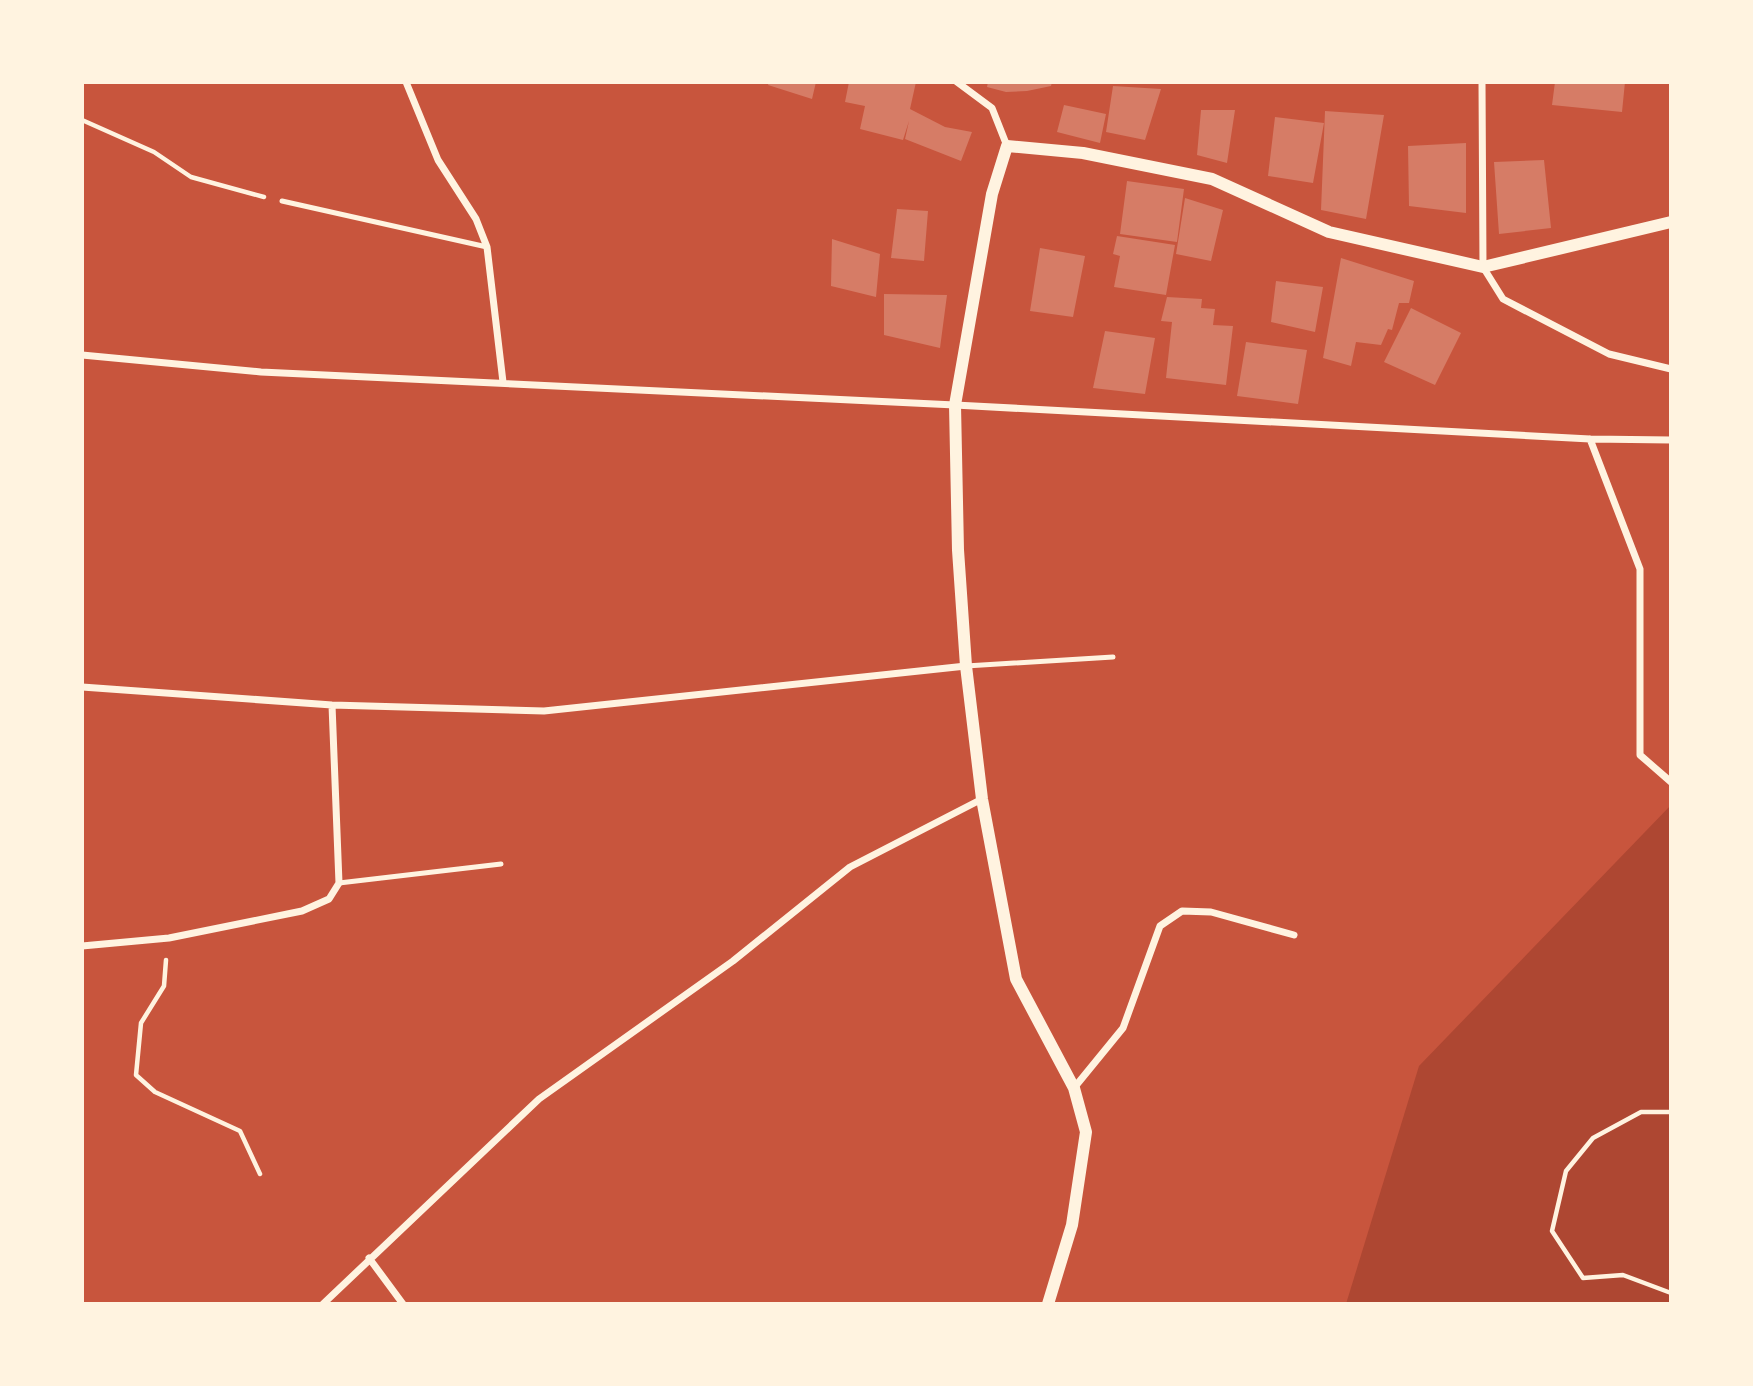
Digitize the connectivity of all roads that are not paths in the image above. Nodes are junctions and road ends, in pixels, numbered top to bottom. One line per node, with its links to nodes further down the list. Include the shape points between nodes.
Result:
1 (406, 82): 7 (street, via 438,160 476,219)
2 (957, 82): 4 (street, via 992,108)
3 (1482, 82): 8 (street)
4 (1007, 146): 8 (street, via 1083,153 1212,178 1329,232); 12 (street, via 992,194)
5 (282, 201): 7 (lane)
6 (1671, 222): 8 (street)
7 (487, 247): 11 (street)
8 (1483, 267): 10 (street, via 1503,299 1609,354)
9 (82, 355): 11 (street, via 261,372)
10 (1671, 369)
11 (503, 382): 12 (street)
12 (955, 405): 13 (street); 16 (street)
13 (1590, 439): 14 (street); 19 (street, via 1640,569 1640,755)
14 (1671, 440)
15 (1113, 657): 16 (lane)
16 (966, 666): 18 (street, via 544,711); 20 (street)
17 (82, 687): 18 (street)
18 (332, 705): 22 (street)
19 (1671, 782)
20 (982, 799): 25 (street, via 1016,979); 26 (street, via 850,867 733,961 539,1099)
21 (501, 864): 22 (lane)
22 (338, 883): 24 (street, via 329,900 302,911 169,938)
23 (1294, 935): 25 (street, via 1211,912 1182,911 1160,926 1123,1028)
24 (82, 946)
25 (1074, 1088): 27 (street, via 1086,1132 1072,1226)
26 (369, 1258): 28 (street); 29 (street)
27 (1046, 1303)
28 (323, 1304)
29 (402, 1304)

